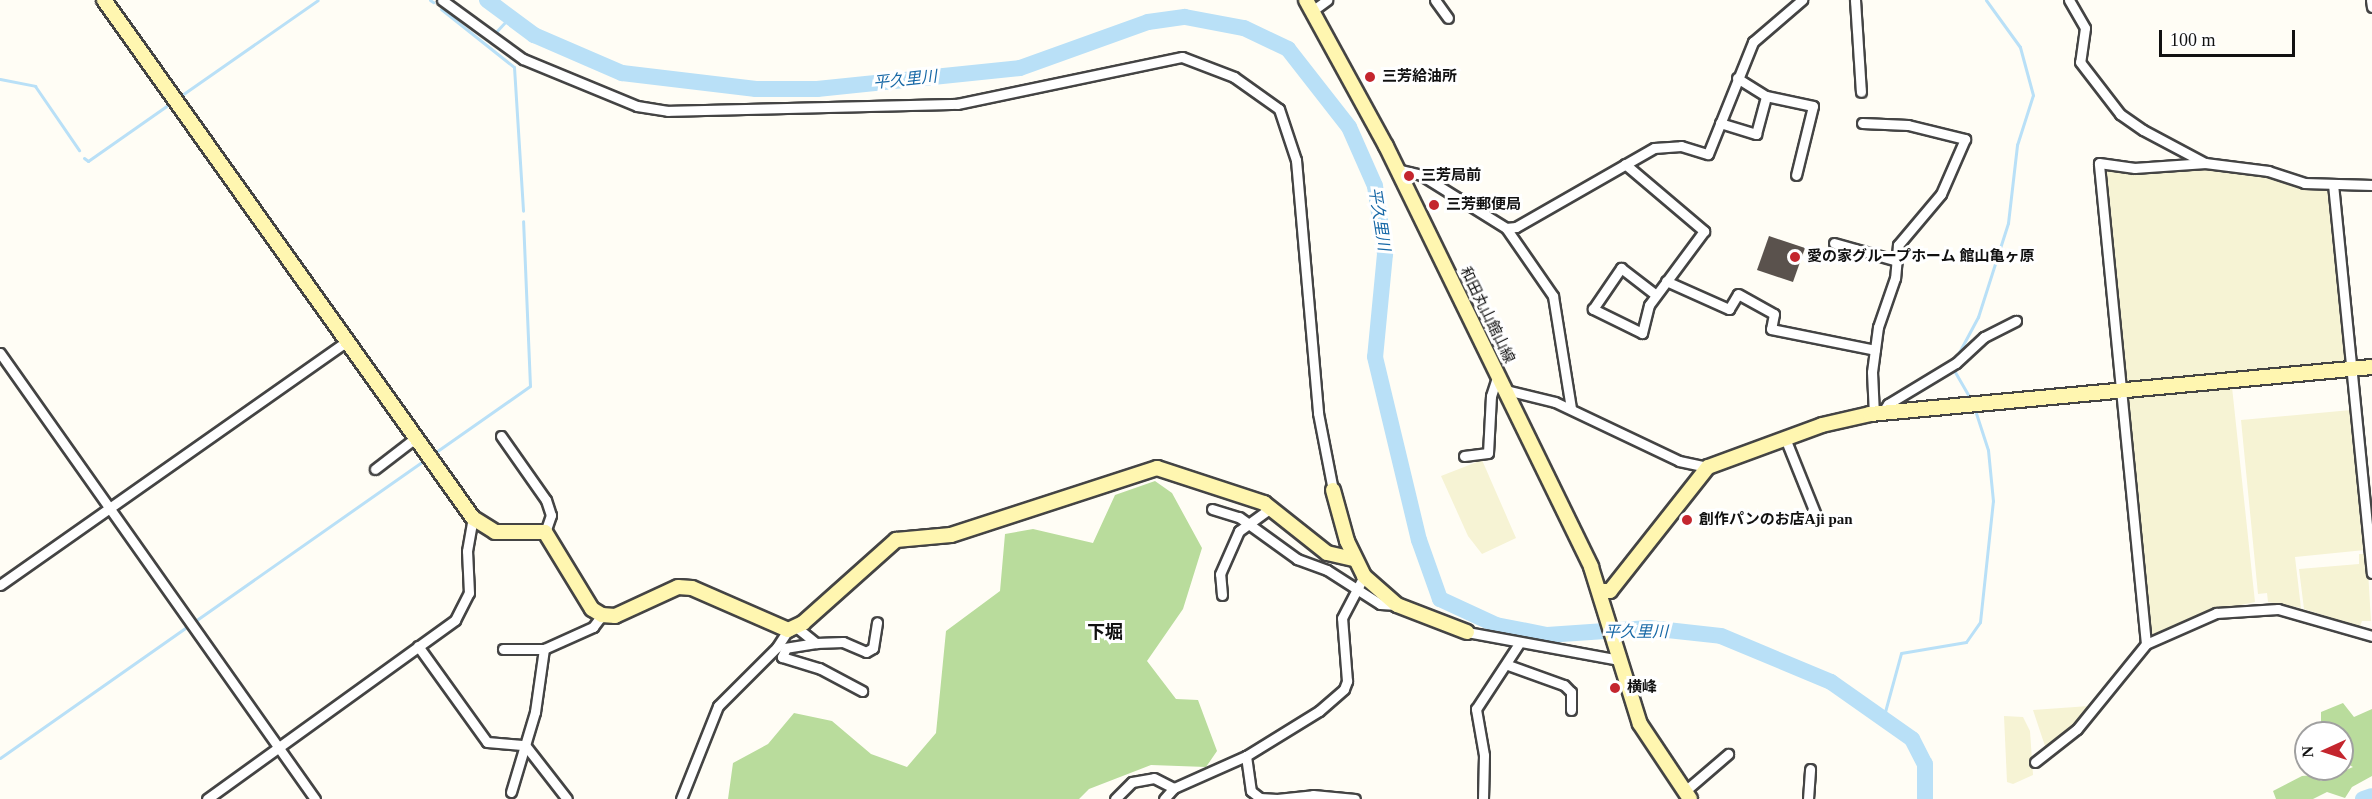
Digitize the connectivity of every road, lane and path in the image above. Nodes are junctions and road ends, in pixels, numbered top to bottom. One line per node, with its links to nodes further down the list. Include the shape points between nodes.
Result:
1 (104, 0): 29 (street)
2 (442, 0): 45 (street, via 523,59 637,106 668,111 957,104 1182,57 1233,77 1279,109 1296,160 1318,413)
3 (1327, 0): 9 (street)
4 (1436, 0): 11 (street)
5 (1803, 0): 12 (street, via 1753,42)
6 (1855, 0): 13 (street)
7 (2069, 0): 17 (street, via 2085,28 2080,62 2104,96 2143,130)
8 (2371, 0): 10 (street)
9 (1309, 6): 19 (street, 和田丸山館山線)
10 (2372, 7)
11 (1448, 18)
12 (1737, 78): 14 (street); 15 (street)
13 (1861, 92)
14 (1766, 96): 15 (street, via 1756,134); 20 (street, via 1813,106)
15 (1720, 123): 18 (street, via 1708,154 1667,144)
16 (1862, 123): 25 (street, via 1908,124 1965,139 1941,194 1898,244)
17 (2205, 163): 21 (street, via 2268,171 2304,183); 36 (street, via 2135,168 2098,164)
18 (1625, 164): 23 (street, via 1516,228); 26 (street, via 1668,204 1702,225 1704,231)
19 (1396, 169): 23 (street, via 1421,175); 34 (street, 和田丸山館山線)
20 (1796, 175)
21 (2333, 184): 22 (street); 33 (street)
22 (2372, 185)
23 (1506, 228): 37 (street, via 1553,296)
24 (1834, 243): 25 (street)
25 (1894, 260): 30 (street, via 1895,278)
26 (1666, 281): 27 (street); 30 (street, via 1729,309 1738,294 1774,314 1771,330)
27 (1656, 295): 27 (street, via 1642,333 1593,309 1621,268)
28 (2016, 321): 38 (street, via 1984,337 1956,363)
29 (346, 342): 41 (street); 47 (street)
30 (1875, 350): 38 (street)
31 (0, 353): 47 (street)
32 (2372, 367): 33 (street)
33 (2352, 369): 36 (street); 54 (street)
34 (1498, 374): 35 (street, 和田丸山館山線); 42 (street, via 1491,396 1488,453)
35 (1506, 390): 37 (street); 58 (street, 和田丸山館山線)
36 (2120, 392): 38 (street); 67 (street)
37 (1571, 409): 43 (street, via 1679,461)
38 (1878, 413): 40 (street)
39 (501, 436): 52 (street, via 546,500 551,515)
40 (1785, 438): 43 (street); 50 (street)
41 (414, 439): 44 (street); 49 (street)
42 (1464, 456)
43 (1708, 467): 58 (street, via 1610,591)
44 (375, 469)
45 (1333, 490): 53 (street)
46 (1272, 507): 51 (street); 53 (street, via 1327,553); 63 (street, via 1176,471 1157,468 1131,473 951,535 896,540)
47 (111, 508): 56 (street); 77 (street)
48 (1212, 509): 51 (street)
49 (473, 518): 52 (street, via 495,532); 69 (street, via 468,533 469,593 464,607 455,620)
50 (1818, 520)
51 (1245, 523): 57 (street, via 1297,559 1327,570); 59 (street, via 1220,574)
52 (545, 532): 61 (street, via 592,609)
53 (1354, 559): 55 (street)
54 (2372, 573)
55 (1364, 576): 57 (street); 60 (street)
56 (0, 585)
57 (1354, 587): 60 (street, via 1384,606); 79 (street, via 1342,618 1347,681 1344,689 1319,711)
58 (1602, 594): 72 (street, 和田丸山館山線)
59 (1222, 595)
60 (1397, 605): 64 (street)
61 (602, 615): 63 (street, via 615,616 678,587 692,588); 71 (street, via 593,627)
62 (877, 622): 66 (street, via 873,648 866,652 843,642)
63 (792, 628): 66 (street); 89 (street, via 718,706)
64 (1467, 632): 68 (street)
65 (2372, 636): 67 (street, via 2297,612 2234,608)
66 (816, 643): 74 (street, via 786,648 782,657 819,668)
67 (2146, 644): 80 (street, via 2077,729)
68 (1518, 645): 72 (street); 73 (street)
69 (418, 646): 76 (street, via 487,742); 77 (street)
70 (503, 649): 71 (street)
71 (544, 649): 76 (street, via 542,678)
72 (1618, 656): 84 (street, 和田丸山館山線, via 1640,724)
73 (1508, 664): 75 (street, via 1564,685 1571,692); 94 (street, via 1476,709 1484,755)
74 (862, 691)
75 (1571, 710)
76 (525, 745): 83 (street); 88 (street)
77 (280, 748): 86 (street); 87 (street)
78 (1728, 754): 84 (street)
79 (1246, 756): 82 (street); 92 (street, via 1251,791 1260,798)
80 (2035, 762)
81 (1810, 769): 95 (street)
82 (1174, 788): 90 (street, via 1146,778 1119,789); 91 (street)
83 (511, 792)
84 (1688, 795)
85 (1304, 797): 92 (street); 93 (street)
86 (207, 799)
87 (315, 799)
88 (567, 799)
89 (681, 799)
90 (1114, 799)
91 (1164, 799)
92 (1277, 799)
93 (1355, 799)
94 (1483, 799)
95 (1808, 799)

